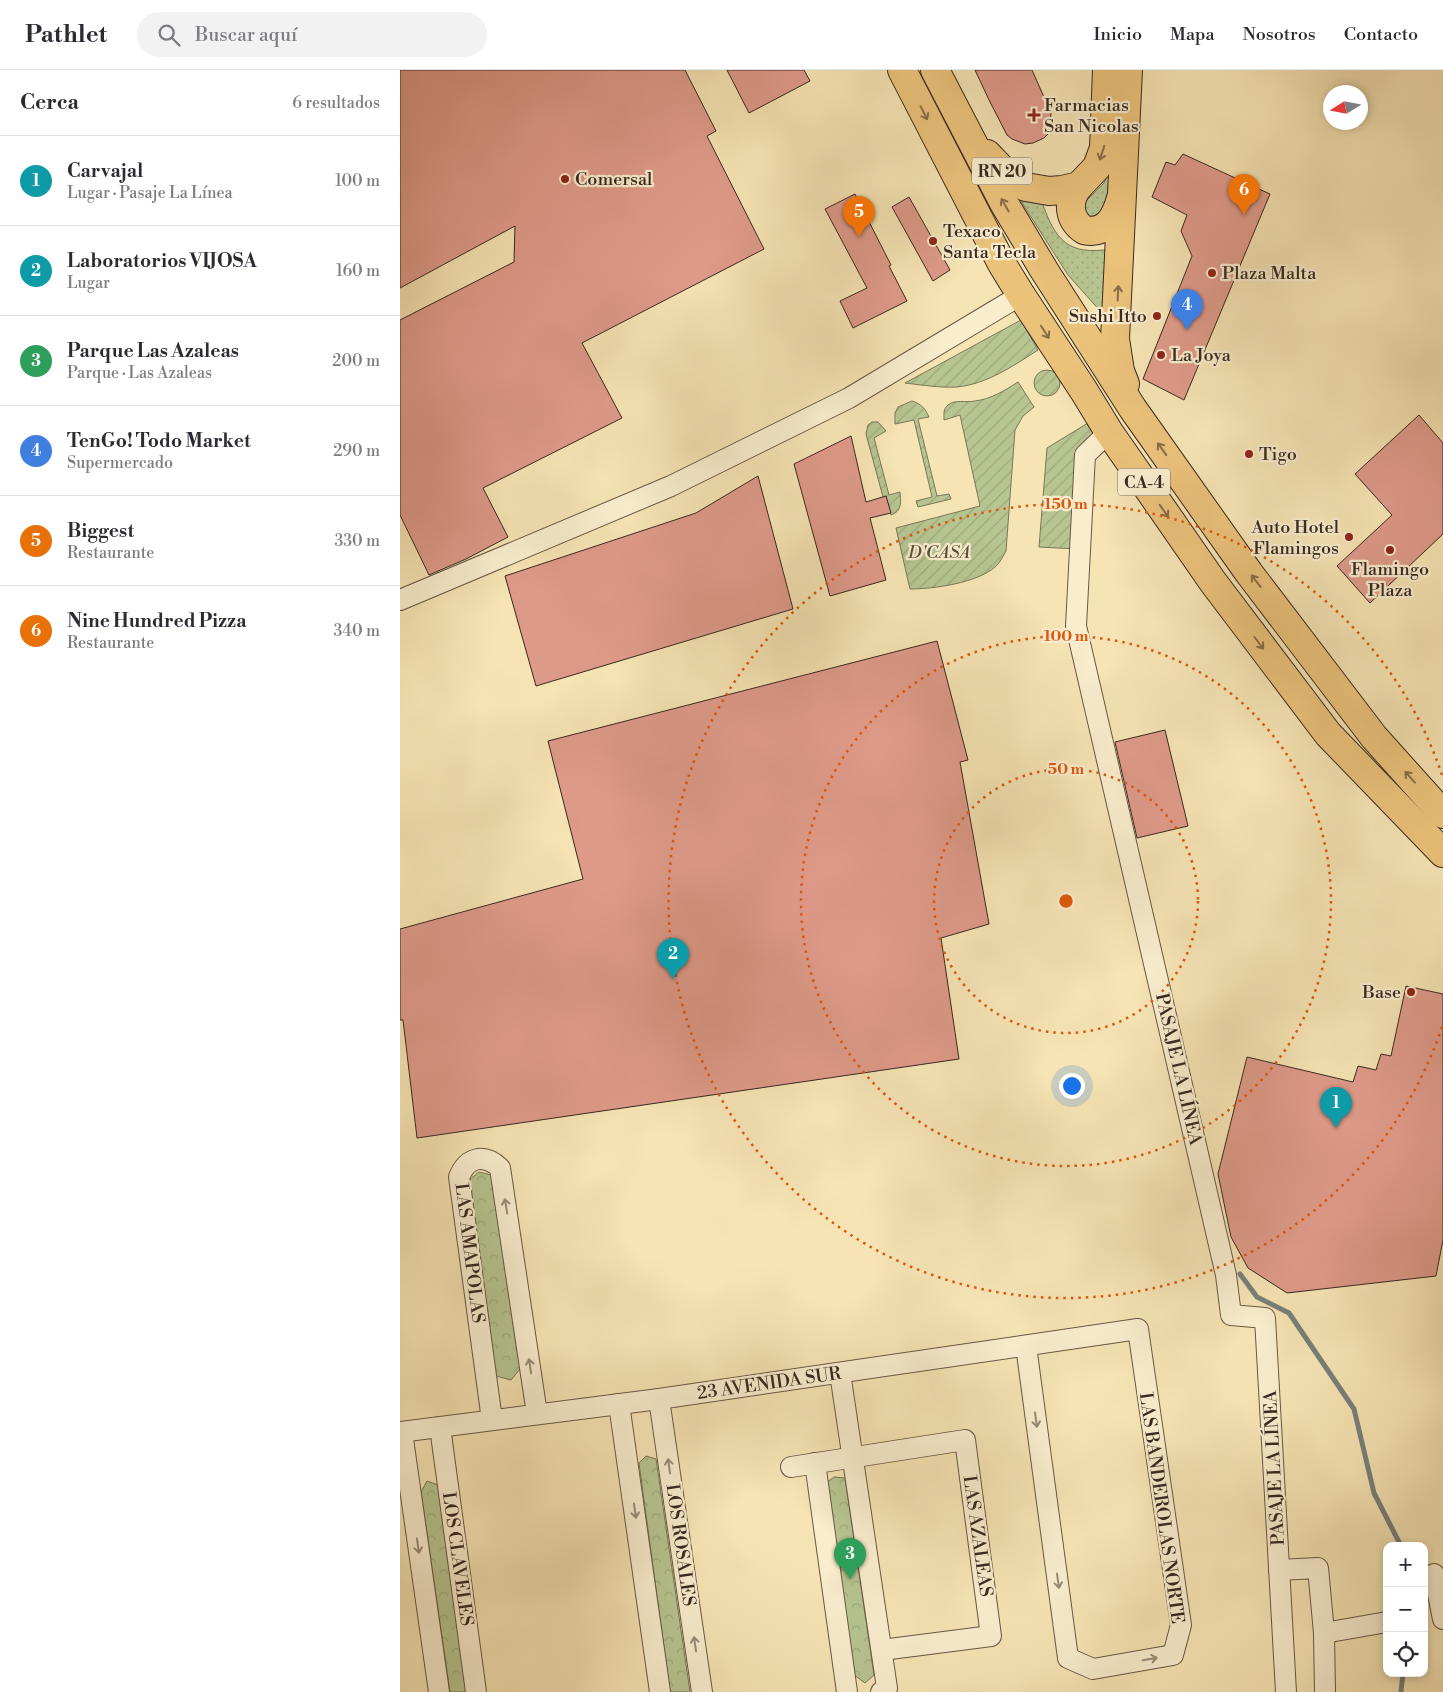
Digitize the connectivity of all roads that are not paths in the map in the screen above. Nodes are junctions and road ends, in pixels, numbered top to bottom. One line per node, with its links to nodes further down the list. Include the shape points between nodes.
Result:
1 (902, 70): 8 (highway, CA-4, one-way to 8)
2 (935, 70): 5 (highway, CA-4)
3 (1107, 70): 6 (highway, one-way to 6, via 1104,148 1097,167)
4 (1128, 70): 7 (highway)
5 (952, 104): 6 (highway, RN 20, via 996,166 1015,182 1039,190); 9 (highway, CA-4, one-way to 5, via 1004,203)
6 (1079, 186): 7 (highway, via 1071,199 1071,210 1077,224 1088,231 1108,225)
7 (1123, 192): 9 (highway, one-way to 7, via 1120,371 1115,339)
8 (1021, 295): 10 (highway, CA-4, one-way to 10); 11 (street, via 849,398 680,481)
9 (1134, 409): 12 (highway, CA-4, one-way to 9, via 1374,737 1244,565)
10 (1109, 432): 13 (highway, CA-4, one-way to 13, via 1213,582 1328,734); 26 (street, PASAJE LA LÍNEA, via 1085,455 1076,626 1226,1275 1231,1315 1265,1318)
11 (400, 600)
12 (1443, 814)
13 (1443, 853)
14 (1138, 1328): 15 (street, 23 AVENIDA SUR); 15 (street, LAS BANDEROLAS NORTE, one-way to 14, via 1068,1658 1093,1669 1173,1654 1181,1625)
15 (1026, 1346): 16 (street, 23 AVENIDA SUR)
16 (840, 1373): 17 (street, 23 AVENIDA SUR); 23 (street)
17 (659, 1399): 18 (street, 23 AVENIDA SUR); 35 (street, LOS ROSALES, one-way to 17)
18 (619, 1404): 19 (street, 23 AVENIDA SUR); 34 (street, one-way to 34)
19 (537, 1414): 20 (street, 23 AVENIDA SUR); 20 (street, LAS AMAPOLAS, one-way to 20, via 500,1168 494,1162 480,1158 467,1164 459,1177)
20 (492, 1420): 21 (street, 23 AVENIDA SUR)
21 (440, 1427): 22 (street, 23 AVENIDA SUR); 33 (street, LOS CLAVELES)
22 (401, 1432): 32 (street, one-way to 32)
23 (853, 1457): 24 (street, LAS AZALEAS); 31 (street); 31 (street, LAS AZALEAS, via 965,1440 991,1636)
24 (815, 1463): 25 (street, LAS AZALEAS); 36 (street)
25 (791, 1467)
26 (1279, 1570): 30 (street, via 1318,1568); 38 (street, PASAJE LA LÍNEA)
27 (1434, 1574): 28 (street)
28 (1436, 1615)
29 (1383, 1623): 30 (street)
30 (1324, 1633): 39 (street)
31 (882, 1650): 37 (street, via 887,1688)
32 (439, 1692)
33 (476, 1692)
34 (660, 1692)
35 (702, 1692)
36 (847, 1692)
37 (881, 1692)
38 (1286, 1692)
39 (1325, 1692)

